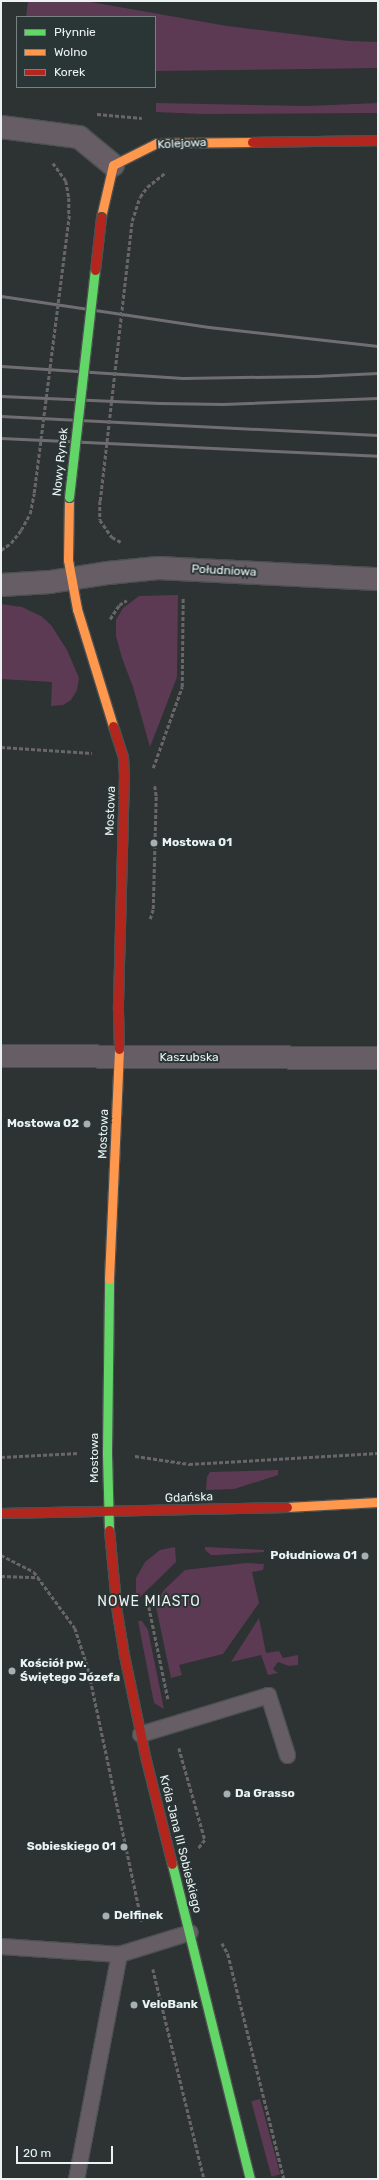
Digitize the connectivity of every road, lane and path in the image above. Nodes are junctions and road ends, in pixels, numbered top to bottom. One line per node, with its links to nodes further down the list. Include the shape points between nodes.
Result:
1 (1, 127): 4 (street, via 79,137)
2 (378, 140): 4 (street, Kolejowa, via 157,143)
3 (50, 161): 7 (path, bridge, via 59,169 66,181 69,214 34,493 30,514 21,530 11,543)
4 (112, 164): 8 (street, Nowy Rynek, bridge, via 101,217 69,497 68,560)
5 (168, 171): 6 (path, bridge, via 147,187 140,197 132,221)
6 (100, 501)
7 (1, 550)
8 (71, 578): 9 (street, Południowa, via 158,568); 10 (street, Południowa); 14 (street, Nowy Rynek, via 81,624)
9 (378, 579)
10 (1, 585)
11 (183, 597): 15 (path, via 182,688)
12 (1, 747): 13 (path, via 88,752)
13 (97, 755)
14 (123, 757): 17 (street, Mostowa)
15 (152, 772)
16 (1, 1056): 17 (street, Kaszubska)
17 (119, 1057): 18 (street, Kaszubska); 24 (street, Mostowa, via 109,1280)
18 (378, 1058)
19 (85, 1452): 21 (path)
20 (378, 1452): 22 (path, via 188,1464)
21 (1, 1456)
22 (131, 1456)
23 (378, 1502): 24 (street, Gdańska, via 340,1506)
24 (107, 1512): 25 (street, Gdańska); 29 (street, Króla Jana III Sobieskiego, via 117,1613)
25 (1, 1514)
26 (1, 1555): 28 (path, via 34,1572)
27 (1, 1576): 28 (path)
28 (38, 1577): 35 (path, via 75,1628 88,1668)
29 (140, 1734): 31 (lane, via 268,1695); 33 (street, Króla Jana III Sobieskiego)
30 (181, 1755): 32 (path, via 205,1840)
31 (287, 1755)
32 (197, 1851)
33 (190, 1932): 35 (lane); 39 (street, Króla Jana III Sobieskiego)
34 (1, 1946): 36 (lane)
35 (148, 1946): 36 (lane); 38 (path)
36 (119, 1954): 37 (lane)
37 (76, 2179)
38 (204, 2179)
39 (250, 2179)

